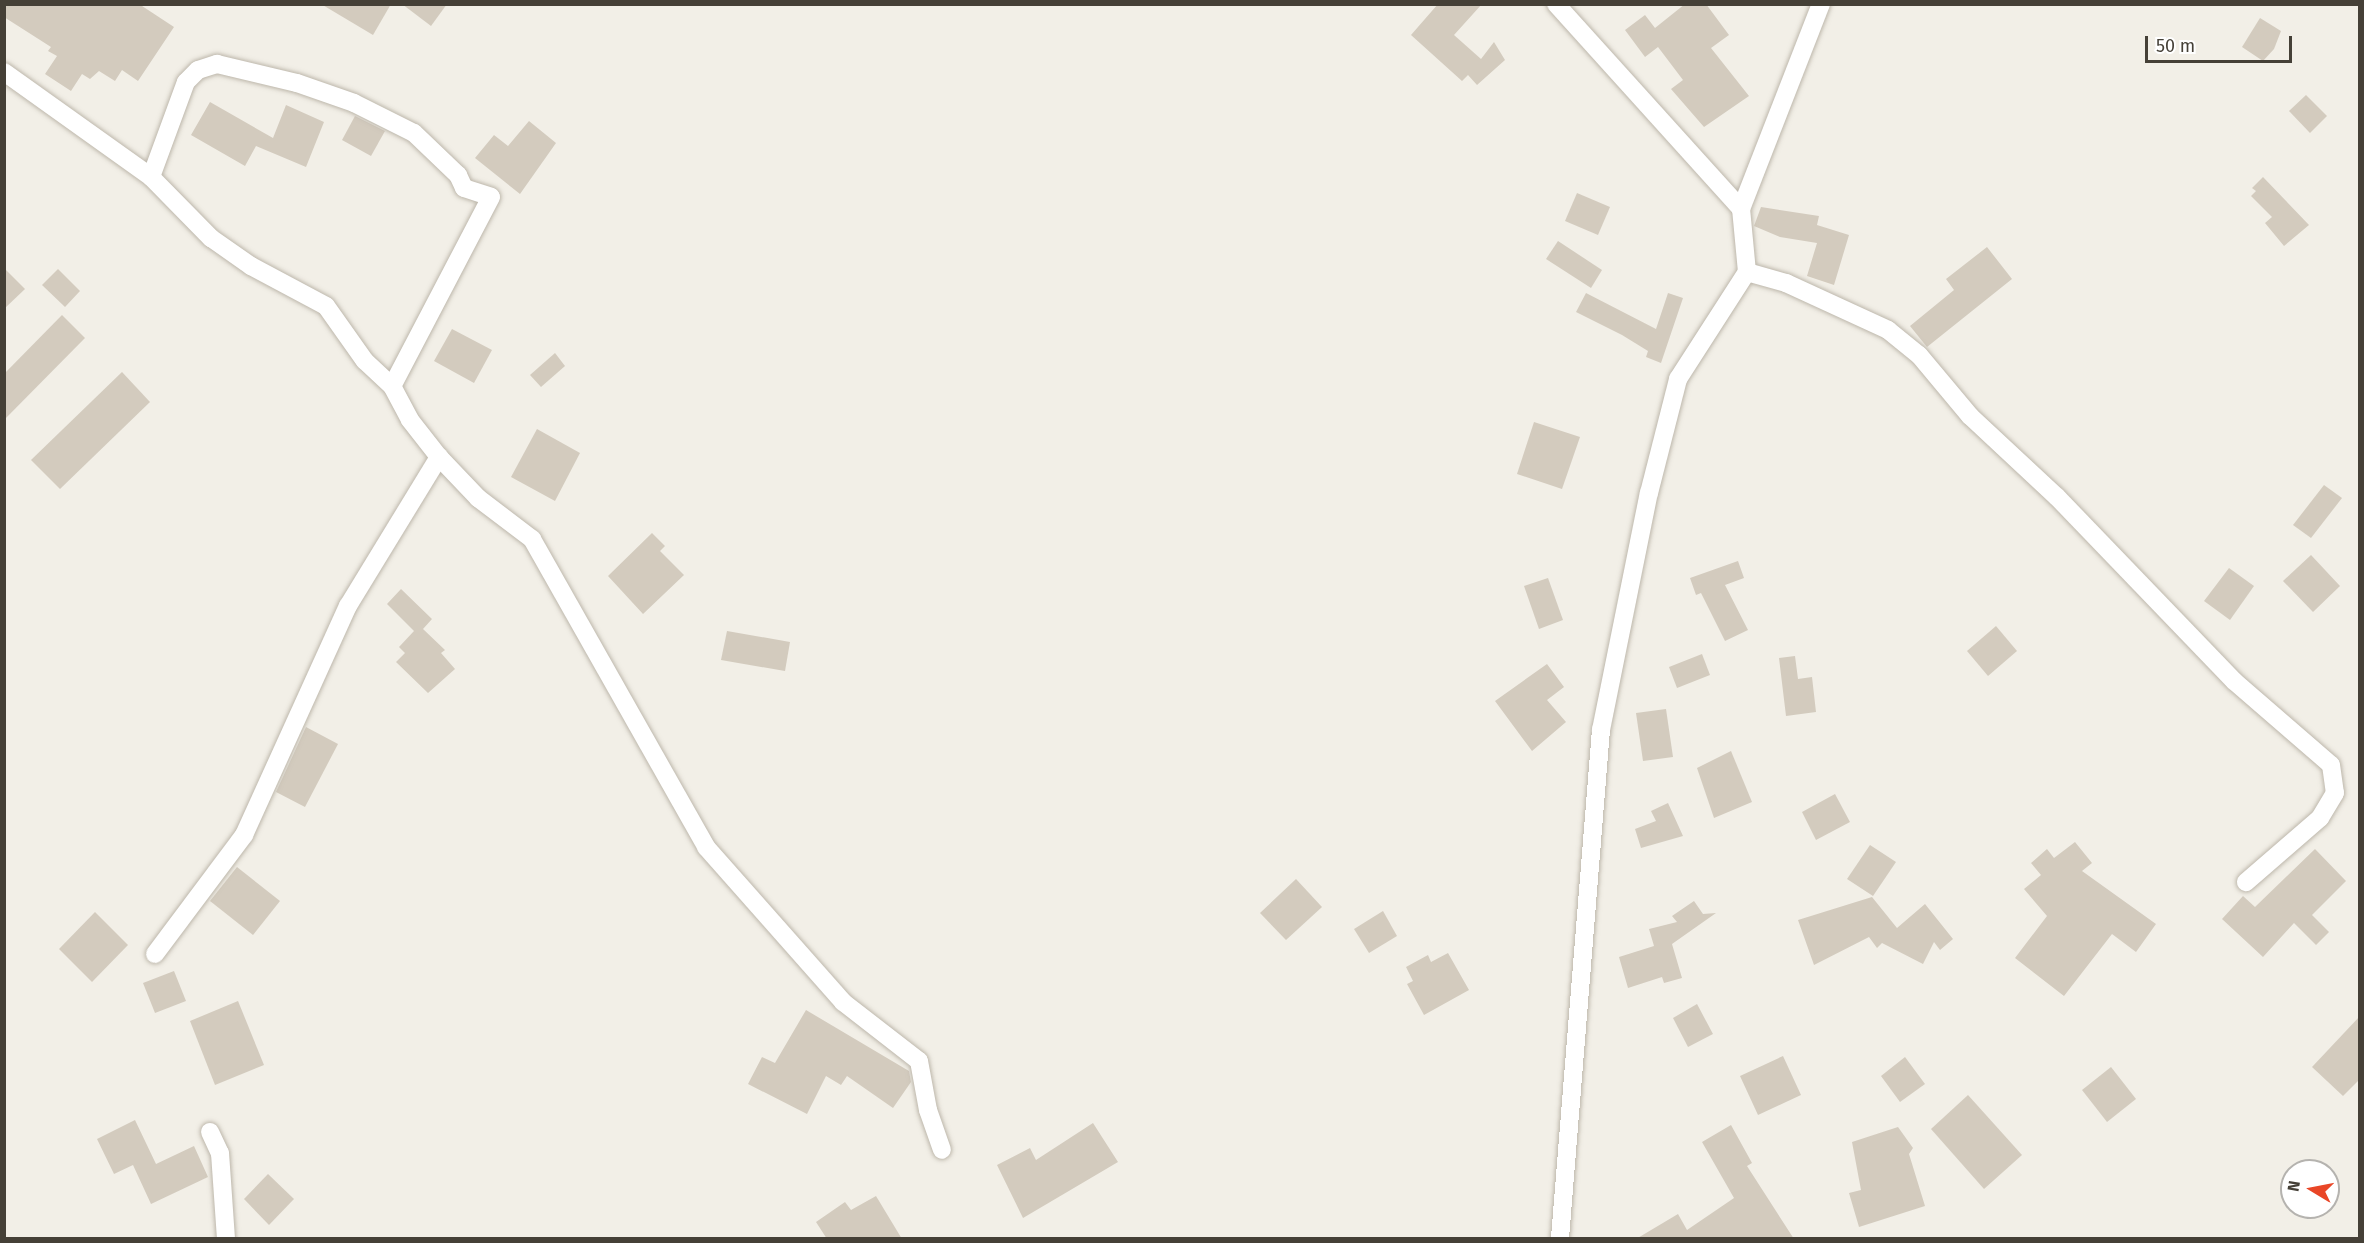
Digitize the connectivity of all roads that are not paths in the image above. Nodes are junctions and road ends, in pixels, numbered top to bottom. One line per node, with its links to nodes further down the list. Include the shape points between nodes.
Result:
1 (1556, 4): 5 (street)
2 (1821, 4): 5 (street)
3 (4, 72): 4 (street)
4 (151, 177): 7 (street, via 211,238 251,266 326,306 365,361); 7 (street, via 186,82 198,70 217,64 297,83 354,103 414,133 458,175 464,188 491,197)
5 (1741, 209): 6 (street)
6 (1747, 272): 9 (street, via 1786,283 1888,330 1919,355 1970,416 2057,497 2234,681 2331,765 2336,793 2320,818); 14 (street, via 1678,379 1601,730)
7 (392, 386): 8 (street, via 410,420)
8 (440, 457): 10 (street, via 348,606 244,835); 12 (street, via 478,498 532,539 706,847 843,1002 919,1061 928,1110)
9 (2246, 882)
10 (154, 954)
11 (210, 1132): 13 (street, via 220,1153)
12 (942, 1150)
13 (226, 1239)
14 (1560, 1239)

